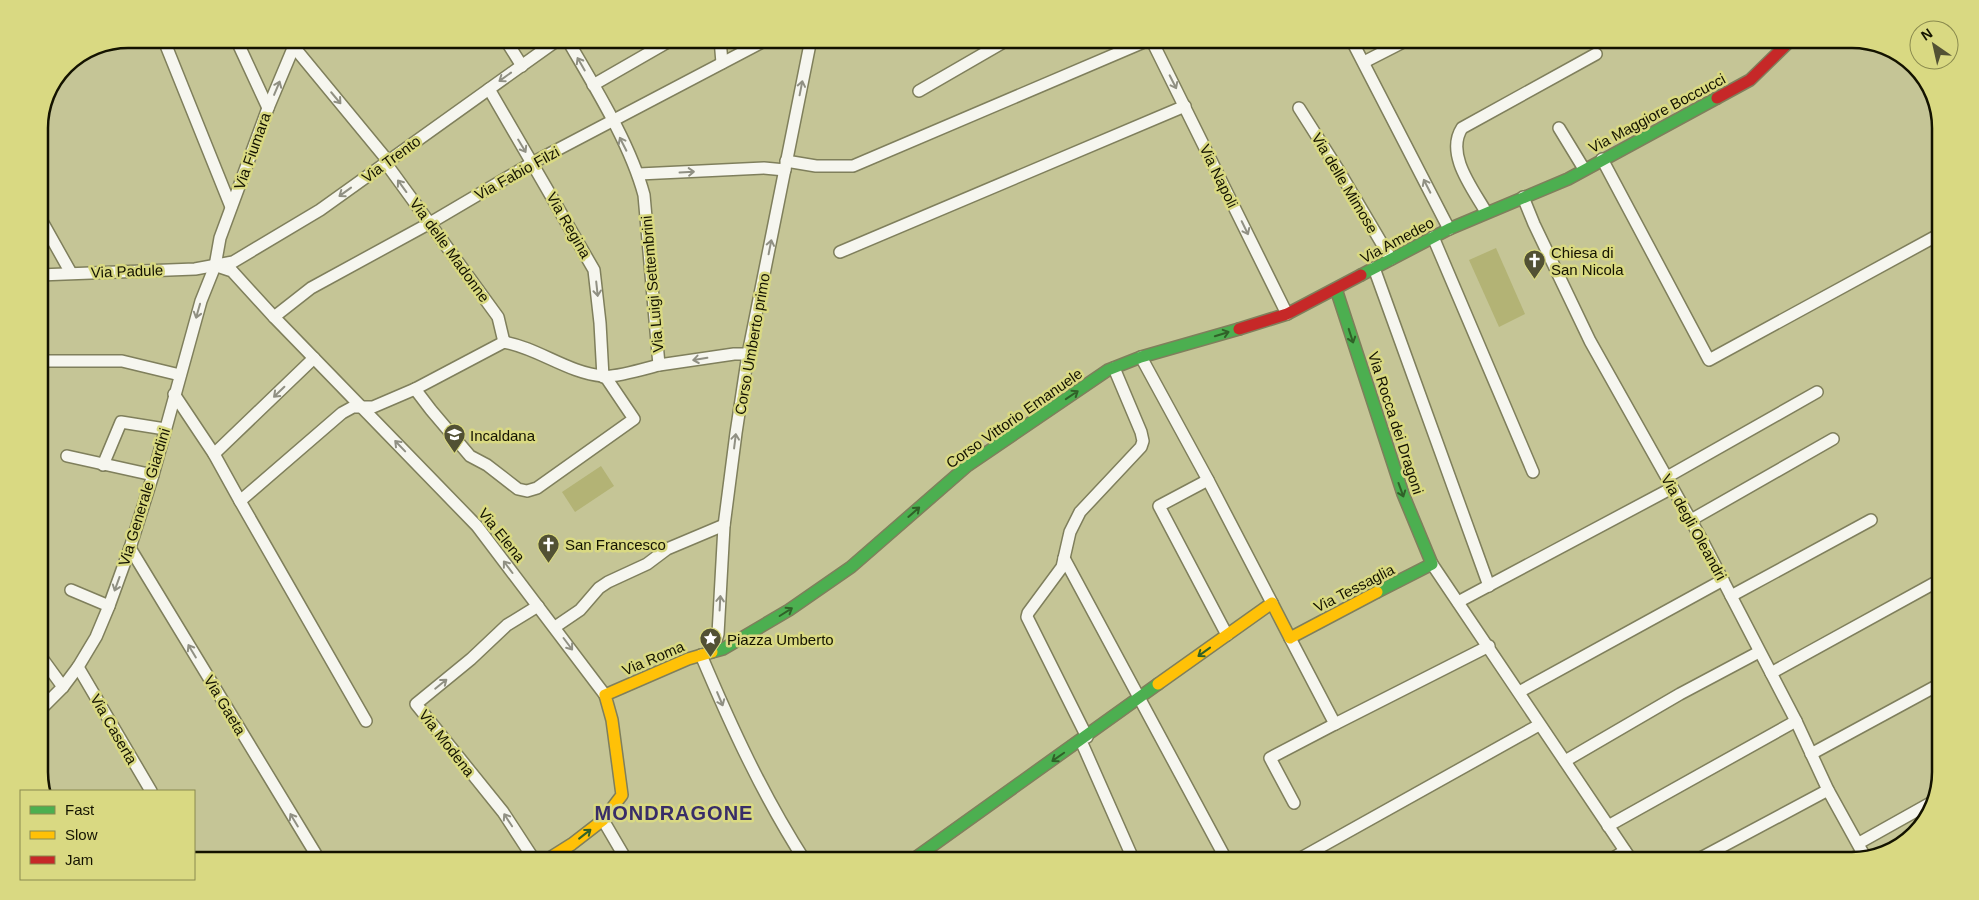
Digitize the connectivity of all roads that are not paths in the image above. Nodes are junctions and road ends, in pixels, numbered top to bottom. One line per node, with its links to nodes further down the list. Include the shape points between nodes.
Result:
1 (167, 48): 37 (street)
2 (240, 48): 26 (street)
3 (294, 48): 26 (street, Via Fiumara, one-way to 3)
4 (300, 48): 31 (street, Via delle Madonne, one-way to 31)
5 (511, 48): 21 (street)
6 (547, 48): 21 (street, Via Trento)
7 (572, 48): 22 (street, Via Luigi Settembrini, one-way to 7)
8 (657, 48): 22 (street)
9 (721, 48): 20 (street)
10 (751, 48): 20 (street, Via Fabio Filzi)
11 (809, 48): 33 (street, Corso Umberto primo, one-way to 11)
12 (993, 48): 24 (street)
13 (1130, 48): 33 (street, via 853,166)
14 (1156, 48): 25 (street, Via Napoli, one-way to 25)
15 (1357, 48): 19 (street)
16 (1391, 48): 19 (street)
17 (1783, 48): 30 (street, Via Maggiore Boccucci, via 1750,80)
18 (1596, 54): 38 (street, via 1462,128 1457,135 1458,160)
19 (1364, 62): 40 (street, one-way to 19)
20 (722, 63): 28 (street, Via Fabio Filzi)
21 (522, 66): 23 (street, Via Trento, one-way to 23)
22 (593, 85): 28 (street, Via Luigi Settembrini)
23 (489, 89): 31 (street, Via Trento); 32 (street, Via Regina, one-way to 32)
24 (919, 91)
25 (1185, 106): 44 (street); 51 (street, Via Napoli, one-way to 51)
26 (268, 108): 37 (street, Via Fiumara)
27 (1299, 108): 45 (street, Via delle Mimose)
28 (612, 121): 32 (street, Via Fabio Filzi); 35 (street, Via Luigi Settembrini, one-way to 28)
29 (1559, 128): 34 (street)
30 (1602, 159): 34 (street, Via Maggiore Boccucci); 43 (street, via 1709,360)
31 (387, 161): 39 (street, Via delle Madonne, one-way to 31); 46 (street, Via Trento, one-way to 46, via 320,210 233,262)
32 (532, 163): 39 (street, Via Fabio Filzi); 61 (street, Via Regina, one-way to 61, via 594,270)
33 (786, 166): 35 (street, one-way to 33); 54 (street, Corso Umberto primo, one-way to 33)
34 (1584, 169): 36 (street, Via Maggiore Boccucci)
35 (639, 174): 58 (street, Via Luigi Settembrini, via 644,195)
36 (1524, 197): 38 (street, Via Amedeo); 73 (street, Via degli Oleandri, via 1590,341)
37 (231, 207): 46 (street, Via Fiumara, via 220,238)
38 (1486, 212): 40 (street, Via Amedeo)
39 (430, 223): 52 (street, Via Fabio Filzi, via 311,288); 53 (street, Via delle Madonne, via 498,317)
40 (1449, 229): 42 (street, Via Amedeo)
41 (48, 232): 48 (street)
42 (1433, 237): 45 (street, Via Amedeo); 71 (street)
43 (1931, 239)
44 (840, 252)
45 (1391, 258): 47 (street, Via Amedeo)
46 (216, 266): 48 (street, Via Padule); 52 (street, Via Elena, via 232,271); 60 (street, Via Generale Giardini, one-way to 60, via 201,301)
47 (1374, 268): 50 (street, Via Amedeo); 85 (street)
48 (71, 273): 49 (street, Via Padule)
49 (48, 274)
50 (1336, 289): 51 (street, Via Amedeo); 82 (street, Via Rocca dei Dragoni, one-way to 82, via 1400,486)
51 (1287, 314): 55 (street, Corso Vittorio Emanuele, one-way to 51)
52 (274, 318): 56 (street, Via Elena)
53 (504, 342): 61 (street, via 581,371); 62 (street)
54 (748, 354): 58 (street, Via Luigi Settembrini, one-way to 58); 79 (street, Corso Umberto primo, one-way to 54)
55 (1141, 357): 59 (street, Corso Vittorio Emanuele); 74 (street)
56 (314, 358): 65 (street, Via Elena); 68 (street, one-way to 68)
57 (48, 362): 60 (street, via 122,361)
58 (660, 365): 61 (street)
59 (1114, 368): 81 (street, via 1143,441 1080,512 1070,532); 96 (street, Corso Vittorio Emanuele, one-way to 59, via 745,637 826,586 967,466)
60 (180, 375): 64 (street, Via Generale Giardini)
61 (604, 376): 62 (street, via 634,419 537,488 527,491 470,456)
62 (415, 389): 65 (street, via 373,407)
63 (1817, 392): 73 (street)
64 (174, 394): 66 (street, Via Generale Giardini); 68 (street)
65 (363, 407): 76 (street, via 353,407 342,413); 91 (street, Via Elena, one-way to 65, via 477,526)
66 (165, 428): 70 (street, via 121,422); 72 (street, Via Generale Giardini)
67 (1833, 440): 77 (street)
68 (214, 454): 76 (street)
69 (67, 456): 70 (street)
70 (103, 464): 72 (street)
71 (1534, 472)
72 (153, 476): 80 (street, Via Generale Giardini)
73 (1667, 477): 75 (street, Via degli Oleandri)
74 (1208, 480): 89 (street); 93 (street, via 1159,506)
75 (1672, 488): 77 (street, Via degli Oleandri); 85 (street)
76 (240, 501): 108 (street)
77 (1691, 520): 83 (street, Via degli Oleandri)
78 (1871, 520): 87 (street)
79 (724, 525): 92 (street, via 667,549 647,564 608,582 580,610); 96 (street, Corso Umberto primo, one-way to 79, via 718,634)
80 (130, 548): 90 (street, Via Generale Giardini, one-way to 90); 122 (street, Via Gaeta, one-way to 80)
81 (1064, 558): 106 (street); 112 (street, via 1054,580 1027,617)
82 (1432, 564): 88 (street); 94 (street, Via Tessaglia)
83 (1723, 580): 87 (street, Via degli Oleandri); 104 (street)
84 (1932, 585): 101 (street)
85 (1489, 586): 88 (street)
86 (71, 590): 90 (street)
87 (1731, 596): 97 (street, Via degli Oleandri)
88 (1458, 602): 95 (street)
89 (1272, 603): 93 (street); 94 (street)
90 (109, 606): 100 (street, Via Generale Giardini)
91 (538, 606): 92 (street, Via Elena); 123 (street, Via Modena, one-way to 91, via 503,812 416,704 507,625)
92 (555, 627): 105 (street, Via Elena, one-way to 105)
93 (1227, 635): 106 (street, one-way to 106)
94 (1290, 638): 110 (street)
95 (1489, 646): 104 (street); 110 (street)
96 (713, 651): 98 (street, Via Roma)
97 (1759, 652): 101 (street, Via degli Oleandri); 114 (street)
98 (701, 654): 105 (street, Via Roma); 126 (street, one-way to 126, via 736,736 778,819)
99 (48, 666): 102 (street)
100 (78, 667): 102 (street, Via Generale Giardini); 115 (street, Via Caserta)
101 (1771, 673): 109 (street, Via degli Oleandri)
102 (63, 687): 107 (street, Via Generale Giardini)
103 (1932, 688): 113 (street)
104 (1519, 692): 111 (street)
105 (606, 695): 119 (street, Via Elena, via 622,795)
106 (1139, 699): 112 (street); 129 (street)
107 (48, 702)
108 (366, 721)
109 (1796, 721): 113 (street, Via degli Oleandri); 120 (street)
110 (1335, 724): 117 (street, via 1270,758)
111 (1539, 725): 114 (street); 130 (street)
112 (1084, 739): 127 (street, one-way to 127); 128 (street)
113 (1811, 754): 116 (street, Via degli Oleandri)
114 (1565, 761): 120 (street)
115 (149, 790)
116 (1828, 790): 121 (street, Via degli Oleandri); 132 (street)
117 (1294, 803)
118 (1922, 809): 121 (street)
119 (603, 820): 124 (street, Via Elena, one-way to 119); 125 (street)
120 (1608, 826): 131 (street)
121 (1862, 851)
122 (315, 852)
123 (529, 852)
124 (559, 852)
125 (621, 852)
126 (799, 852)
127 (924, 852)
128 (1130, 852)
129 (1222, 852)
130 (1312, 852)
131 (1626, 852)
132 (1712, 852)

